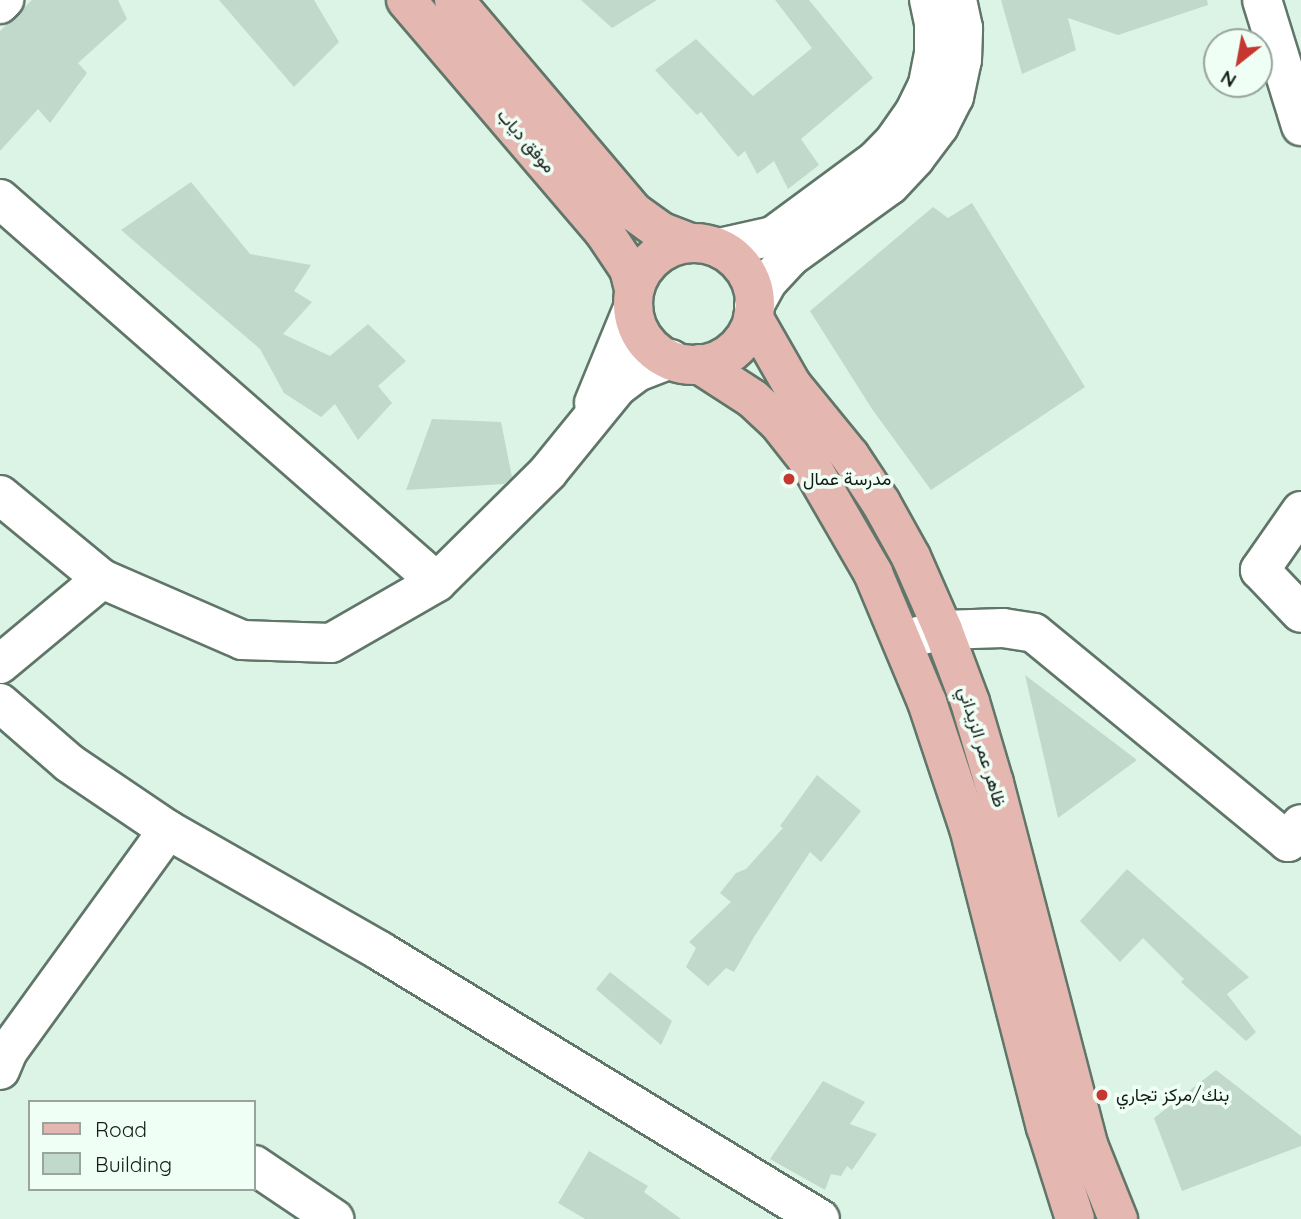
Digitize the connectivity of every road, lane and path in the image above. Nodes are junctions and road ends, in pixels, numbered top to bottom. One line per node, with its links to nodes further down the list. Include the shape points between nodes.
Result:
1 (4, 0): 7 (street)
2 (405, 0): 11 (main road, موفق دياب, via 604,232 629,270)
3 (454, 0): 10 (main road, موفق دياب, via 634,212 662,232)
4 (929, 0): 10 (street, via 934,52 928,84 895,140 773,236)
5 (957, 0): 12 (street, via 963,28 962,60 954,97 939,126 890,185 790,257 768,281)
6 (1262, 0): 8 (street)
7 (0, 4)
8 (1301, 126)
9 (0, 199): 18 (street)
10 (704, 246): 11 (main road, via 671,247 655,256 641,272); 12 (main road, via 740,263 750,279)
11 (634, 299): 13 (main road, via 638,327 647,342); 14 (street)
12 (754, 311): 13 (main road, via 747,335 734,350 718,360); 20 (main road, ظاهر عمر الزيداني, via 792,385 850,456 881,503)
13 (685, 362): 14 (street, via 637,372 617,387); 21 (main road, ظاهر عمر الزيداني, via 753,398 807,459 873,573)
14 (583, 430): 18 (street, via 548,472)
15 (0, 495): 17 (street)
16 (1301, 511): 19 (street, via 1260,570)
17 (102, 579): 18 (street, via 242,640 331,643); 22 (street)
18 (437, 582)
19 (1301, 613)
20 (943, 631): 21 (street); 25 (street, via 1003,628 1034,633); 31 (main road, ظاهر عمر الزيداني, via 994,783 1089,1147)
21 (902, 640): 30 (main road, ظاهر عمر الزيداني, via 969,828 1046,1127)
22 (0, 664)
23 (0, 703): 24 (street, via 69,763)
24 (168, 830): 26 (street); 29 (street, via 380,951)
25 (1297, 841)
26 (3, 1056)
27 (256, 1166): 28 (street)
28 (334, 1219)
29 (820, 1219)
30 (1075, 1219)
31 (1118, 1219)

